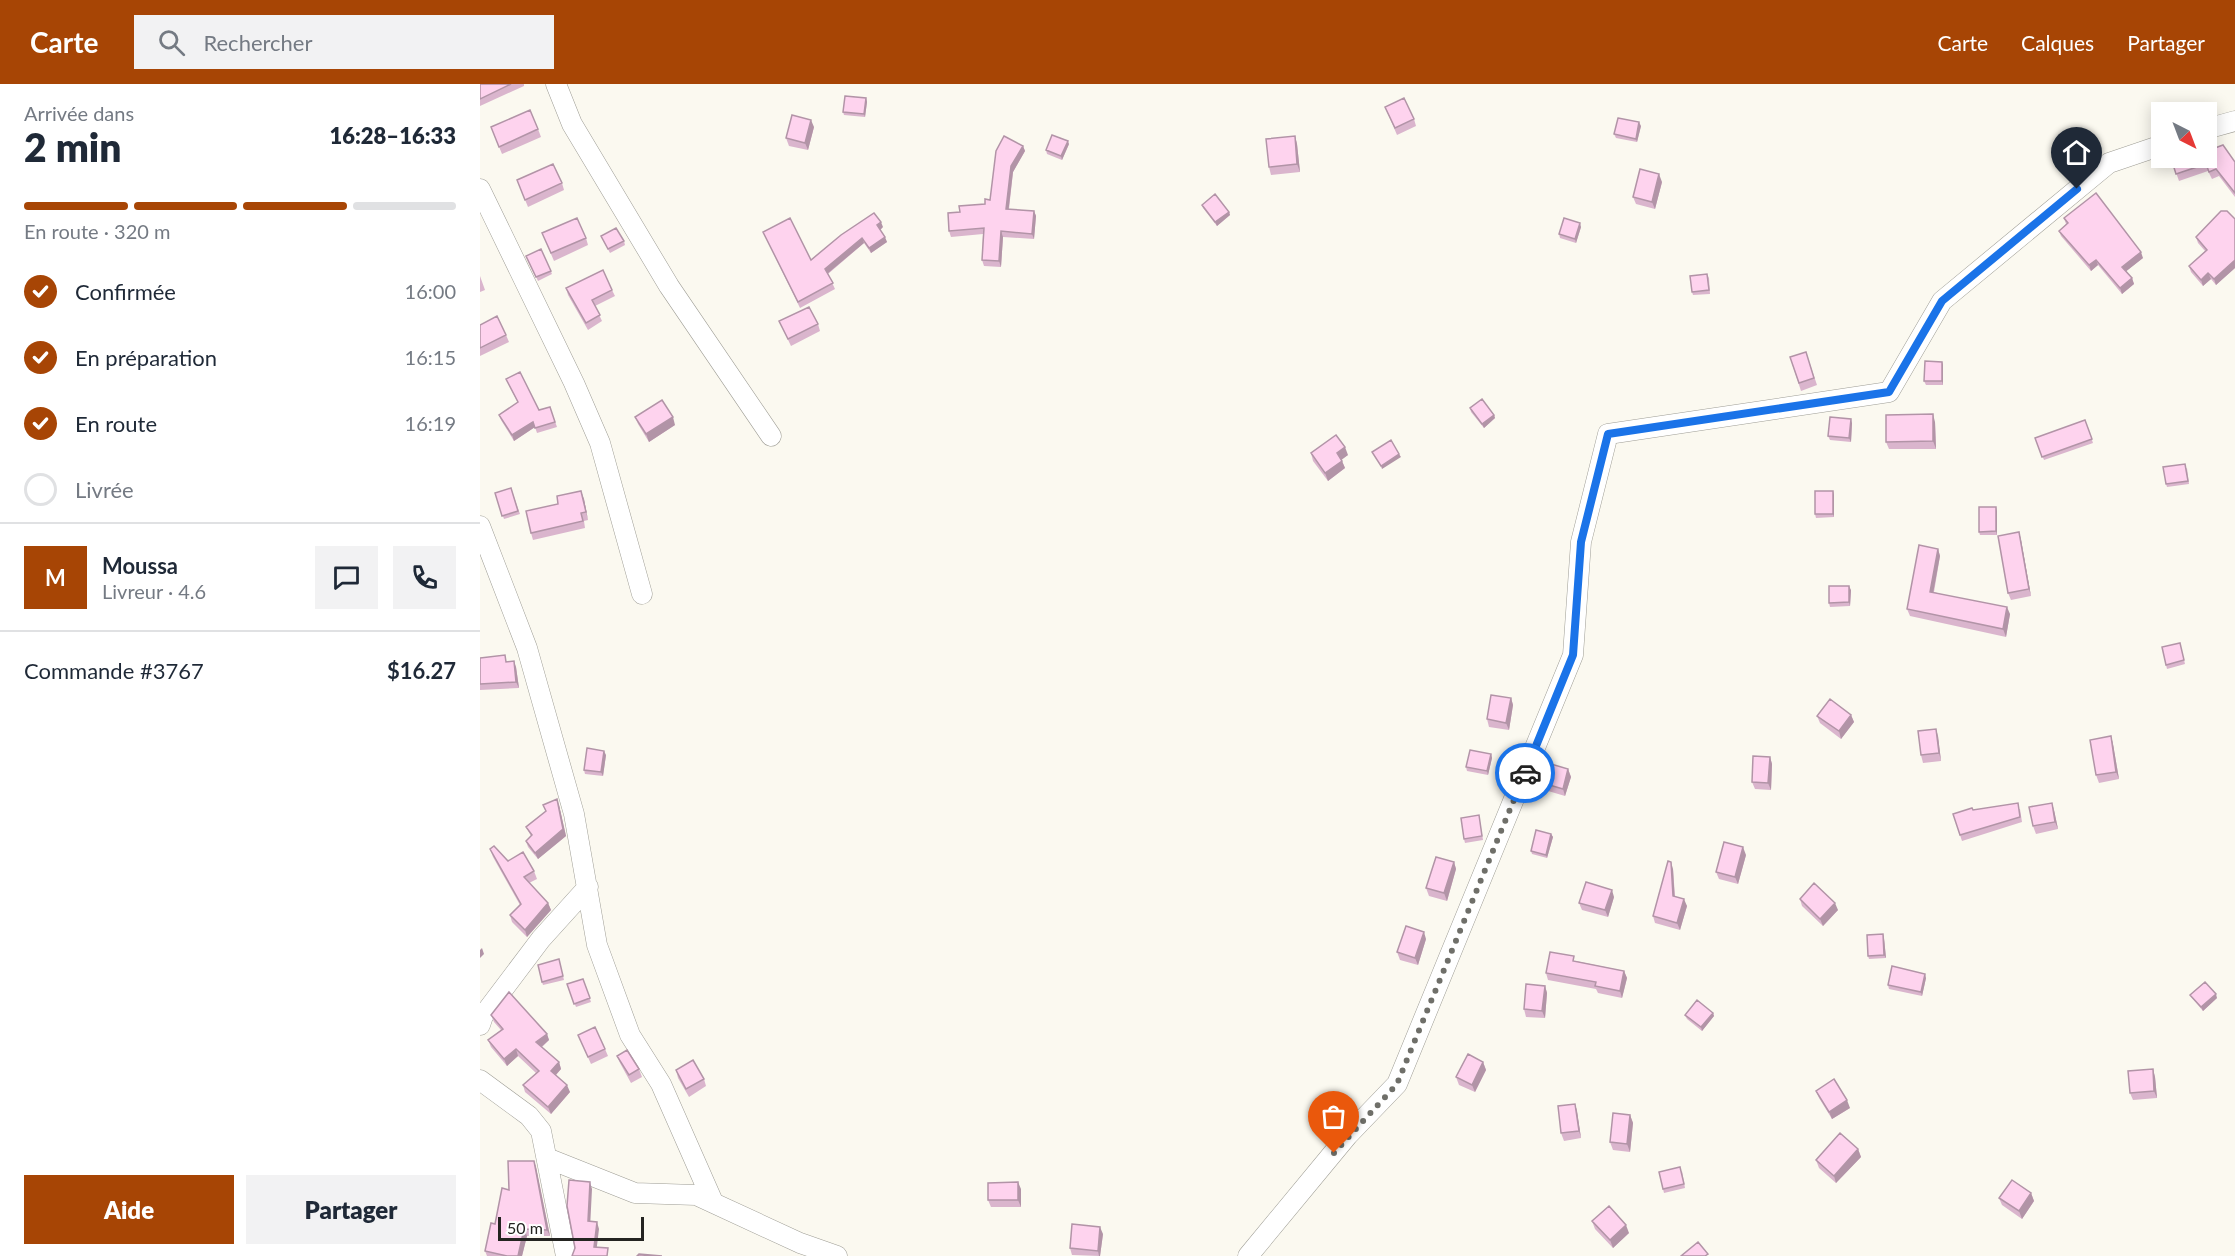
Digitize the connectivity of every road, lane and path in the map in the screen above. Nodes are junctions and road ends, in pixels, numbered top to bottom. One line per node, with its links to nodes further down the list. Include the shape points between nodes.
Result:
1 (556, 84): 6 (street, via 572,124 663,276)
2 (2235, 121): 3 (street)
3 (2217, 126)
4 (2151, 149): 16 (street, via 2109,163 1942,301 1889,392 1608,434 1581,542 1573,655 1397,1084 1348,1135)
5 (480, 189): 8 (street, via 600,443)
6 (771, 436)
7 (480, 526): 9 (street, via 527,648 574,814)
8 (642, 594)
9 (588, 886): 10 (street, via 541,939); 13 (street, via 597,945 630,1035 661,1083)
10 (480, 1025)
11 (480, 1080): 12 (street, via 535,1122)
12 (547, 1158): 13 (street, via 635,1193 696,1195); 14 (street)
13 (713, 1202): 15 (street)
14 (566, 1256)
15 (837, 1256)
16 (1248, 1256)

